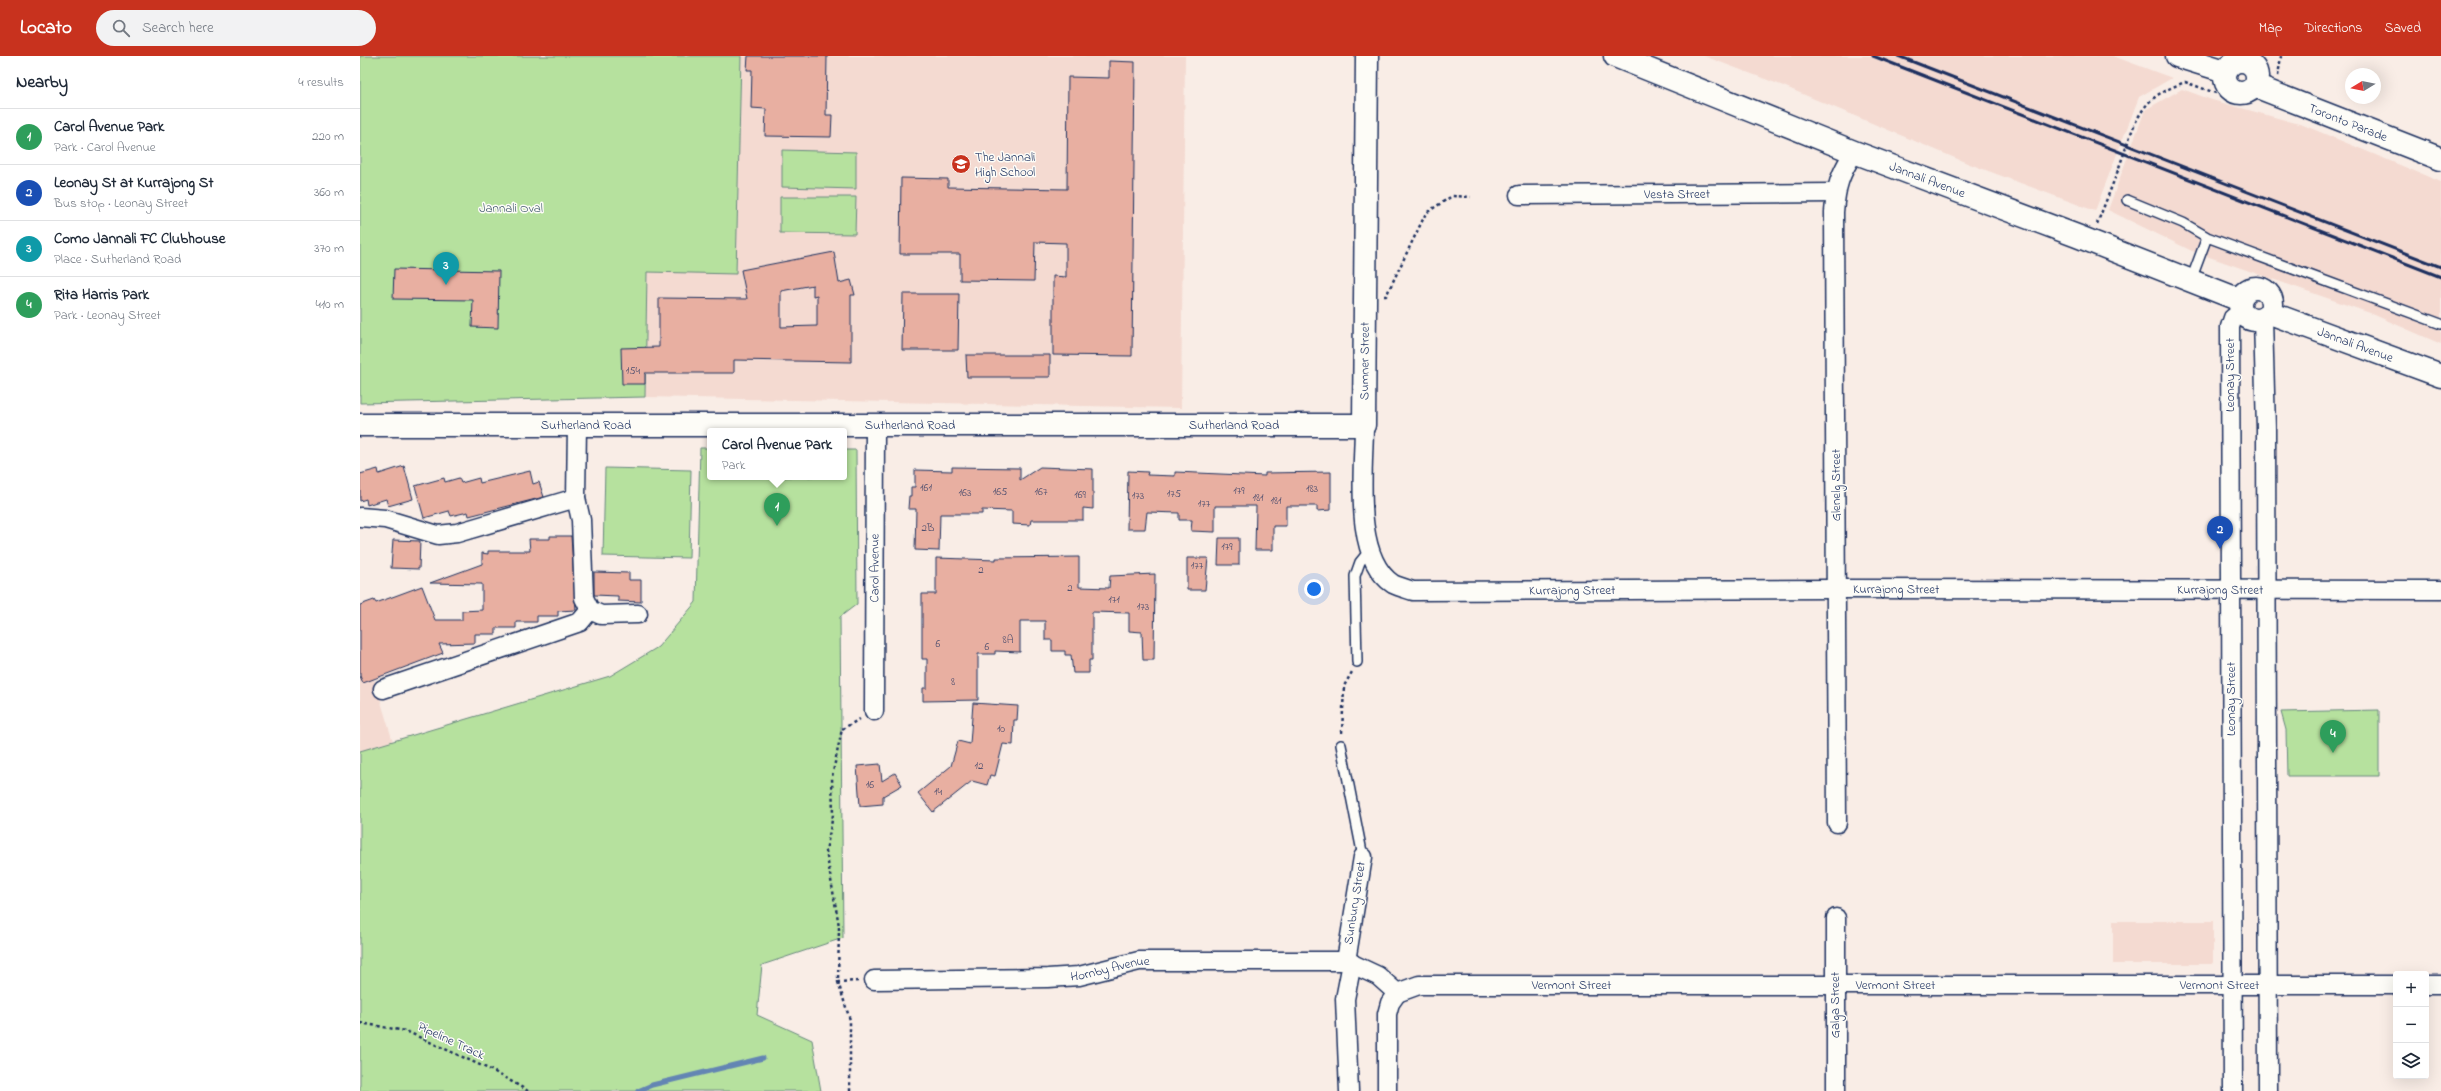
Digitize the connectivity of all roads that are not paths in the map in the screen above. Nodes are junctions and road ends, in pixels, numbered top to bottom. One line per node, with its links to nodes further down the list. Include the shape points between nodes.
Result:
1 (1368, 56): 21 (street, Sumner Street)
2 (1615, 56): 7 (street, Jannali Avenue)
3 (2177, 56): 5 (street)
4 (2250, 60): 5 (street, via 2236,61); 6 (street, via 2256,71)
5 (2226, 71): 6 (street, via 2225,82 2231,91)
6 (2254, 96): 8 (street, Toronto Parade)
7 (1854, 152): 9 (street, Glenelg Street, via 1840,173); 13 (street, Jannali Avenue)
8 (2441, 160)
9 (1836, 193): 10 (street, Vesta Street); 25 (street, Glenelg Street)
10 (1519, 195)
11 (2127, 200): 12 (lane, via 2183,223)
12 (2207, 237): 13 (lane); 16 (lane)
13 (2191, 280): 14 (street, Jannali Avenue)
14 (2241, 306): 15 (street, via 2254,320); 15 (street, via 2243,295 2251,289 2262,289 2271,296 2272,307); 27 (street, Leonay Street, via 2230,327)
15 (2266, 316): 17 (street, Jannali Avenue); 28 (street)
16 (2441, 324)
17 (2441, 376)
18 (875, 424): 20 (street, Sutherland Road); 21 (street, Sutherland Road); 33 (street, Carol Avenue)
19 (360, 425): 20 (street, Sutherland Road)
20 (577, 425): 22 (street)
21 (1364, 425): 24 (street, Sumner Street, via 1364,533)
22 (576, 498): 23 (street, via 457,533 438,534 385,519); 29 (street, via 581,520 582,582 584,598)
23 (360, 517)
24 (1369, 551): 25 (street, Kurrajong Street, via 1378,568 1393,584 1414,591); 31 (lane, via 1360,562 1355,576)
25 (1836, 589): 27 (street, Kurrajong Street); 35 (street, Glenelg Street)
26 (2441, 590): 28 (street, Kurrajong Street)
27 (2230, 591): 28 (street, Kurrajong Street); 40 (street, Leonay Street)
28 (2266, 591): 41 (street)
29 (590, 610): 30 (street, via 600,614); 32 (street, via 580,622)
30 (638, 614)
31 (1357, 662)
32 (383, 689)
33 (874, 711)
34 (1341, 745): 36 (lane, Sunbury Street)
35 (1837, 823)
36 (1363, 857): 38 (street, Sunbury Street)
37 (1836, 918): 45 (street, Galga Street)
38 (1349, 962): 39 (street, Hornby Avenue, via 1139,962 1079,976); 46 (street, Sunbury Street, via 1378,976); 47 (street, Sunbury Street, via 1346,999)
39 (874, 980)
40 (2233, 984): 41 (street, Vermont Street); 45 (street, Vermont Street); 50 (street, Leonay Street)
41 (2268, 985): 42 (street, Vermont Street); 51 (street)
42 (2393, 985)
43 (2429, 985): 44 (street)
44 (2441, 985)
45 (1835, 986): 46 (street, Vermont Street, via 1419,985); 49 (street, Galga Street)
46 (1397, 993): 48 (street, via 1390,1003 1387,1014)
47 (1349, 1091)
48 (1387, 1091)
49 (1836, 1091)
50 (2233, 1091)
51 (2268, 1091)

